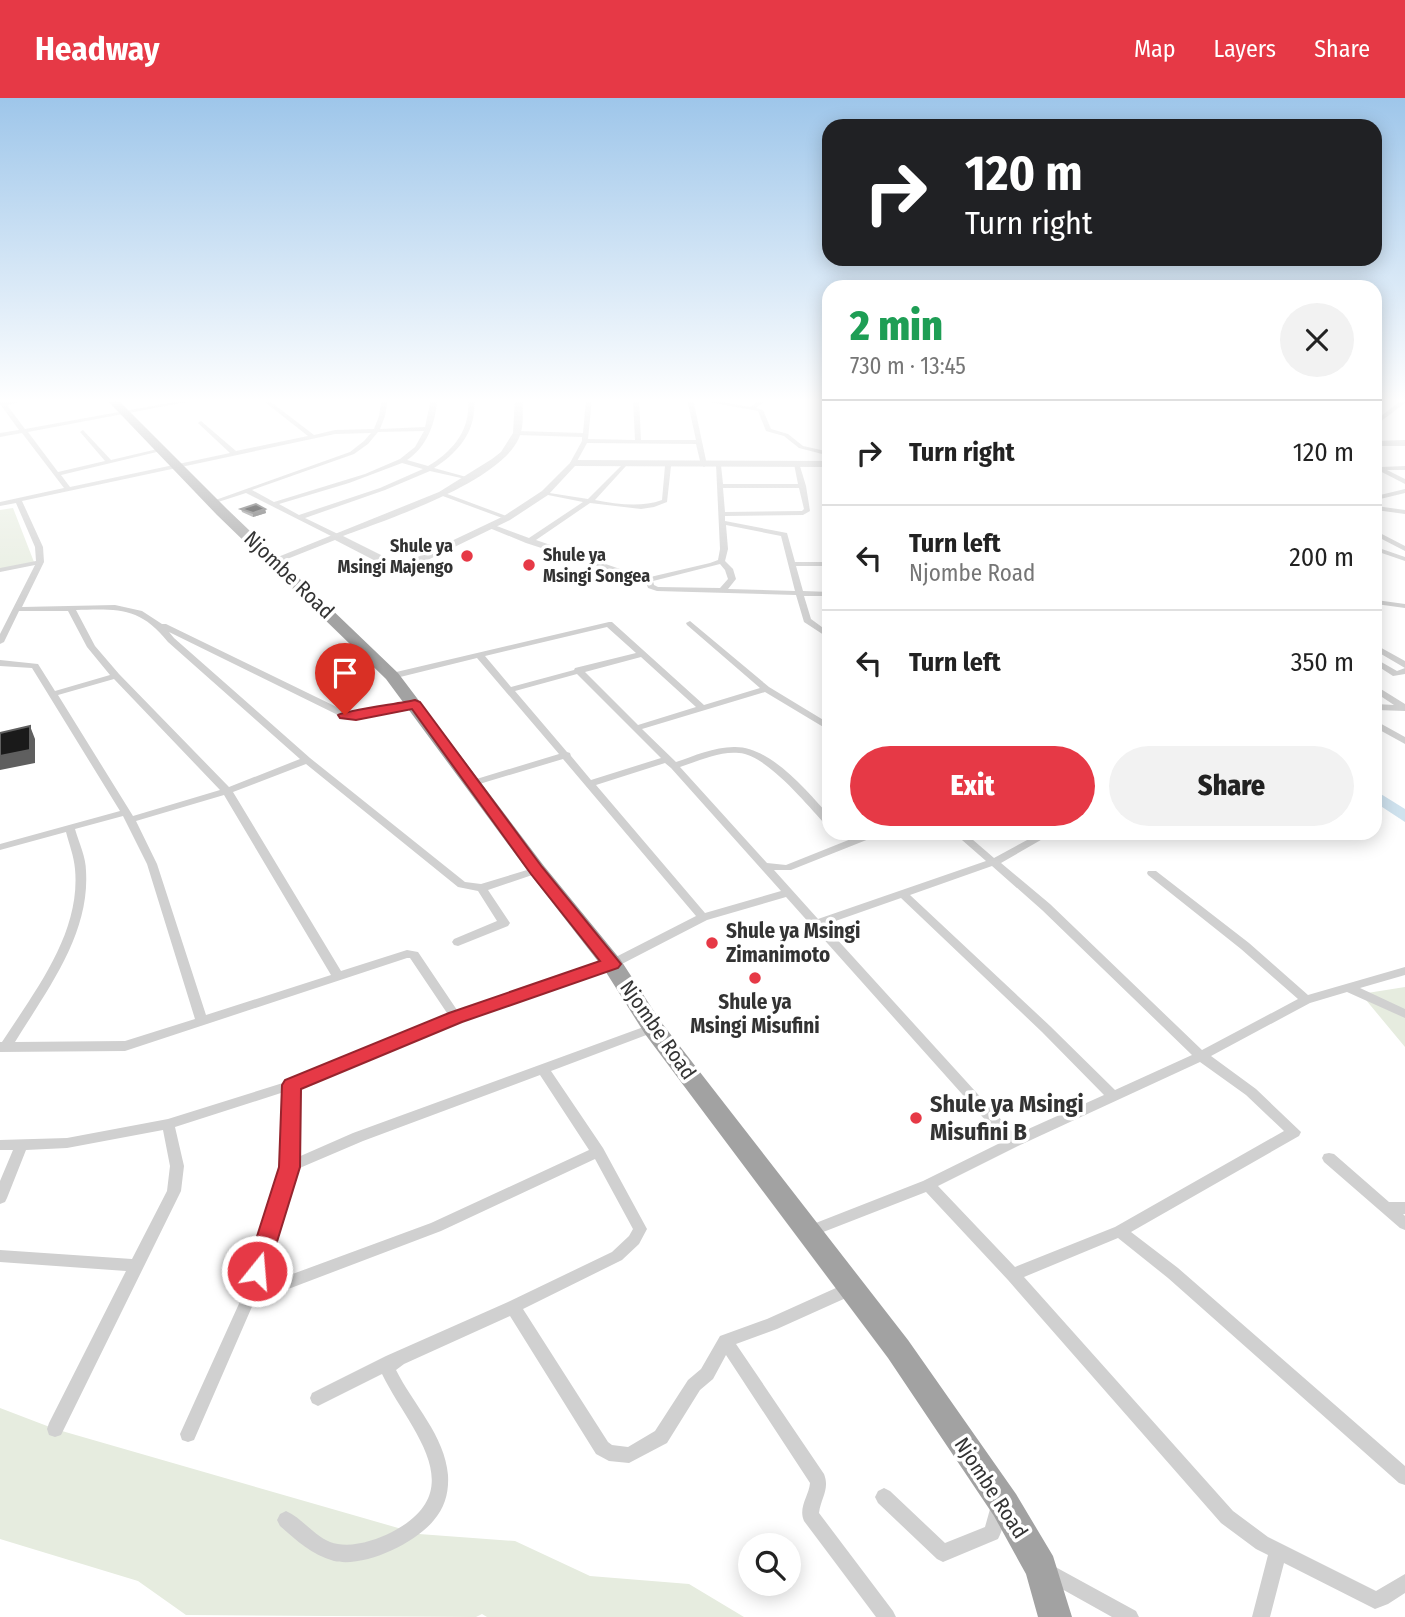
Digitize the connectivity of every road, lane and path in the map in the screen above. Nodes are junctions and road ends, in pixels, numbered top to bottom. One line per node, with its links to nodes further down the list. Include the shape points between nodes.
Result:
1 (52, 470): 16 (street)
2 (74, 470): 16 (street)
3 (164, 470): 21 (street)
4 (181, 470): 29 (highway, Njombe Road)
5 (304, 470): 22 (street)
6 (375, 470): 30 (street)
7 (425, 470): 34 (street)
8 (430, 470): 17 (street)
9 (482, 470): 17 (street)
10 (567, 470): 24 (street)
11 (619, 470): 28 (street)
12 (668, 470): 28 (street, via 665,501 658,505 635,508)
13 (718, 470): 19 (street)
14 (799, 470): 20 (street)
15 (1382, 470): 18 (street)
16 (55, 474): 21 (street)
17 (468, 480): 25 (street)
18 (1405, 482)
19 (719, 486): 20 (street); 36 (street)
20 (803, 486): 36 (street, via 808,510 803,513)
21 (68, 489): 27 (street)
22 (246, 490): 29 (street); 30 (street)
23 (1405, 491): 26 (street)
24 (545, 493): 28 (street); 35 (street)
25 (442, 494): 35 (street); 39 (street)
26 (1382, 497)
27 (18, 500): 31 (street); 46 (street, via 39,547)
28 (591, 500): 40 (street)
29 (213, 502): 44 (highway, Njombe Road)
30 (273, 503): 34 (street)
31 (0, 504)
32 (1382, 509): 33 (street)
33 (1405, 512)
34 (300, 517): 39 (street)
35 (508, 518): 37 (street)
36 (721, 518): 45 (street); 47 (street, via 784,535)
37 (491, 527): 39 (street, via 403,568); 40 (street)
38 (1382, 536): 41 (street)
39 (337, 537): 44 (street)
40 (529, 541): 50 (street)
41 (1405, 549)
42 (1382, 551): 43 (street)
43 (1405, 558)
44 (273, 561): 73 (highway, Njombe Road)
45 (721, 561): 50 (street); 51 (street, via 732,579)
46 (40, 562): 49 (street); 57 (street)
47 (793, 564): 48 (street); 53 (street)
48 (822, 564)
49 (0, 570)
50 (649, 580): 51 (street, via 657,589)
51 (721, 592): 53 (street)
52 (822, 594): 53 (street)
53 (801, 595): 60 (street, via 807,620)
54 (1382, 604): 55 (street)
55 (1405, 606)
56 (71, 608): 57 (street); 59 (street, via 123,607); 72 (street, via 91,647)
57 (16, 609): 61 (street)
58 (690, 623): 74 (street)
59 (160, 624): 78 (street, via 345,715); 87 (street, via 171,640)
60 (822, 631)
61 (0, 642)
62 (1382, 652): 65 (street)
63 (642, 654): 64 (street, via 609,624); 70 (street); 80 (street)
64 (479, 655): 73 (street); 75 (street)
65 (1386, 655): 66 (street); 69 (street)
66 (1382, 657)
67 (0, 663): 77 (street, via 35,666)
68 (1382, 665): 71 (street, via 1396,674)
69 (1405, 665)
70 (578, 670): 75 (street); 84 (street)
71 (1405, 671)
72 (116, 676): 77 (street); 91 (street)
73 (392, 676): 78 (highway, Njombe Road)
74 (766, 689): 80 (street); 82 (street)
75 (510, 690): 86 (street)
76 (1382, 692): 81 (street)
77 (52, 694): 93 (street)
78 (415, 704): 89 (highway, Njombe Road)
79 (1382, 707): 81 (street)
80 (702, 708): 84 (street)
81 (1405, 708)
82 (822, 723)
83 (1382, 728): 85 (street)
84 (636, 729): 88 (street)
85 (1405, 741)
86 (567, 755): 89 (street); 90 (street)
87 (307, 760): 91 (street); 105 (street, via 462,885)
88 (670, 763): 90 (street); 92 (street, via 735,750 751,752 774,767); 102 (street)
89 (473, 783): 103 (highway, Njombe Road)
90 (590, 784): 108 (street)
91 (227, 791): 93 (street); 113 (street)
92 (822, 815)
93 (128, 816): 94 (street); 118 (street, via 152,864)
94 (69, 829): 100 (street); 120 (street, via 81,870 74,921 58,961)
95 (844, 840): 99 (street)
96 (855, 840): 99 (street)
97 (967, 840): 101 (street)
98 (1035, 840): 101 (street)
99 (847, 843): 102 (street, via 787,868)
100 (0, 847)
101 (994, 862): 107 (street); 121 (street)
102 (765, 866): 106 (street)
103 (537, 870): 105 (street); 111 (highway, Njombe Road)
104 (1152, 873): 115 (street)
105 (482, 888): 110 (street, via 504,923)
106 (787, 893): 108 (street); 109 (street)
107 (904, 895): 109 (street); 124 (street)
108 (703, 917): 111 (street)
109 (817, 923): 126 (street)
110 (458, 942)
111 (612, 964): 117 (street); 119 (highway, Njombe Road)
112 (1405, 971): 114 (street)
113 (338, 976): 117 (street, via 411,954); 118 (street)
114 (1349, 988): 115 (street); 116 (street)
115 (1306, 1000): 121 (street)
116 (1405, 1014)
117 (456, 1018): 123 (street)
118 (202, 1022): 120 (street, via 125,1046)
119 (653, 1028): 122 (street); 138 (highway, Njombe Road)
120 (3, 1047)
121 (1201, 1056): 124 (street); 137 (street, via 1251,1092 1294,1132)
122 (543, 1069): 129 (street); 131 (street)
123 (292, 1085): 125 (street); 131 (street)
124 (1114, 1097): 126 (street)
125 (168, 1124): 128 (street, via 67,1143); 140 (street, via 177,1166 174,1191)
126 (1013, 1142): 132 (street)
127 (0, 1145): 128 (street)
128 (21, 1146): 133 (street)
129 (598, 1152): 143 (street, via 436,1227); 144 (street, via 640,1229 634,1240 617,1256)
130 (1329, 1158): 134 (street)
131 (289, 1167): 143 (street)
132 (928, 1185): 138 (street); 141 (street)
133 (0, 1198)
134 (1386, 1208): 135 (street); 136 (street)
135 (1405, 1208)
136 (1405, 1224)
137 (1120, 1231): 141 (street); 150 (street)
138 (808, 1232): 142 (highway, Njombe Road)
139 (0, 1256): 140 (street)
140 (138, 1266): 148 (street)
141 (1013, 1275): 154 (street, via 1227,1517)
142 (852, 1288): 145 (street); 152 (highway, Njombe Road)
143 (249, 1297): 149 (street)
144 (513, 1307): 145 (street, via 585,1425 609,1453 629,1455 661,1437); 146 (street)
145 (725, 1341): 157 (street, via 818,1480 819,1492 810,1515)
146 (398, 1359): 147 (street); 153 (street, via 387,1368 435,1453 440,1490 425,1521 379,1545 339,1553 321,1547)
147 (318, 1398)
148 (55, 1429)
149 (188, 1434)
150 (1405, 1477)
151 (884, 1497): 152 (street, via 943,1553 992,1533)
152 (1000, 1497): 155 (highway, Njombe Road)
153 (286, 1520)
154 (1278, 1550): 156 (street, via 1375,1600); 160 (street)
155 (1041, 1568): 158 (highway, Njombe Road); 159 (street)
156 (1405, 1584)
157 (887, 1617)
158 (1055, 1617)
159 (1130, 1617)
160 (1261, 1617)

